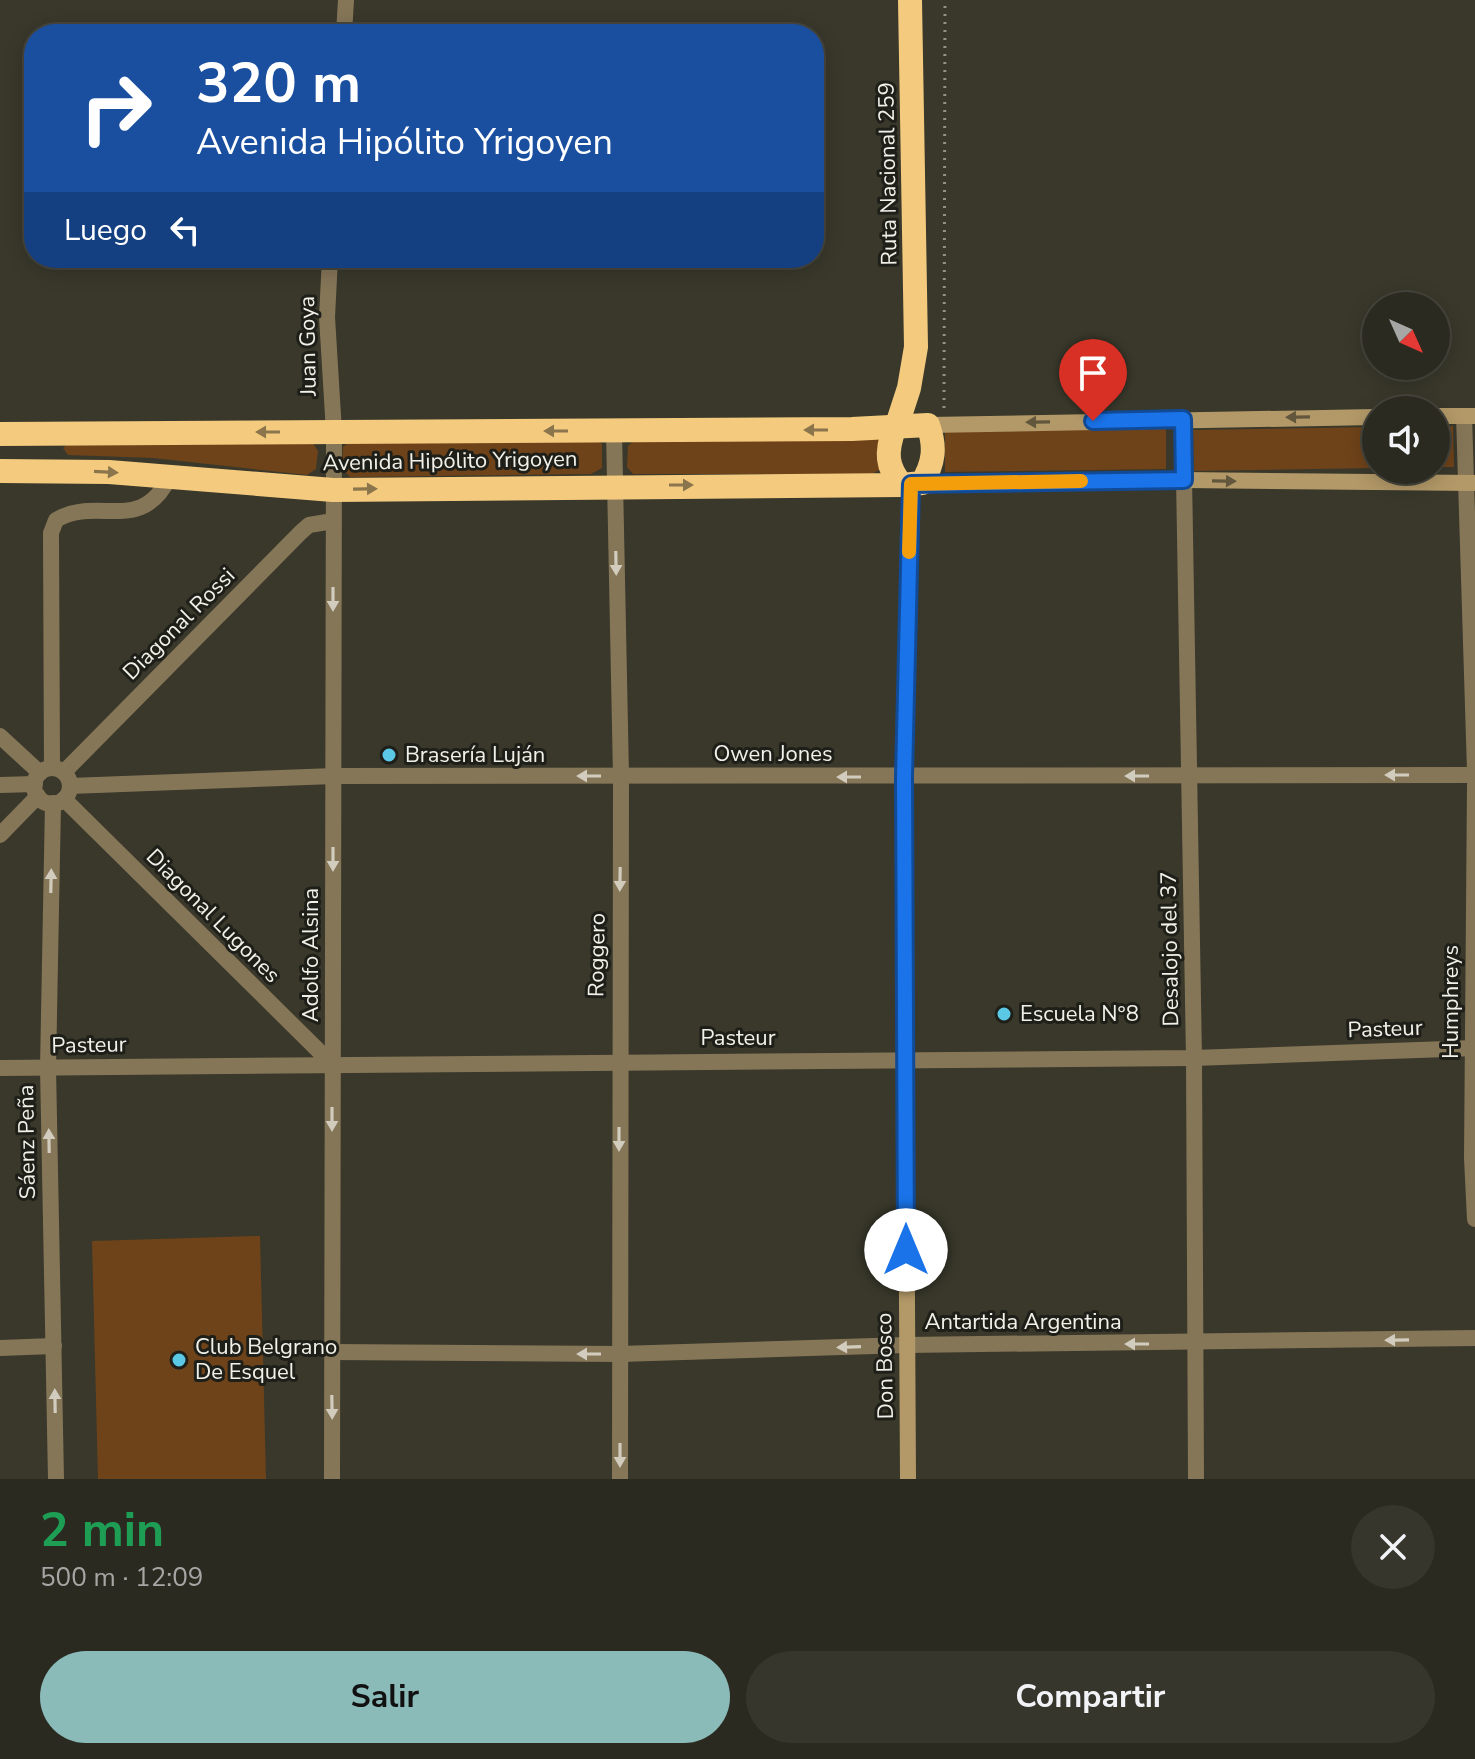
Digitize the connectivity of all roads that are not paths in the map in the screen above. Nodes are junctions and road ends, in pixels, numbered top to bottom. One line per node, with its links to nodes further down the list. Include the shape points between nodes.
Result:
1 (346, 0): 3 (street)
2 (910, 0): 5 (highway, Ruta Nacional 259)
3 (345, 24)
4 (329, 268): 12 (street, Juan Goya)
5 (916, 347): 9 (highway, Ruta Nacional 259); 10 (highway, Ruta Nacional 259)
6 (1470, 416): 19 (street)
7 (1362, 417): 8 (street, one-way to 8)
8 (1183, 419): 9 (street, one-way to 9); 18 (street, Desalojo del 37)
9 (933, 425): 10 (highway, Avenida Hipólito Yrigoyen); 20 (highway, Ruta Nacional 259, via 932,467)
10 (895, 428): 11 (highway, Avenida Hipólito Yrigoyen, one-way to 11); 20 (highway, Ruta Nacional 259, via 887,453 890,471)
11 (614, 431): 12 (highway, Avenida Hipólito Yrigoyen, one-way to 12); 21 (street, Roggero)
12 (334, 432): 14 (highway, Avenida Hipólito Yrigoyen, one-way to 14); 22 (street, Adolfo Alsina)
13 (0, 434): 14 (highway, Avenida Hipólito Yrigoyen)
14 (62, 434): 15 (highway)
15 (58, 470): 16 (highway, Avenida Hipólito Yrigoyen); 17 (highway, Avenida Hipólito Yrigoyen, one-way to 17)
16 (0, 471)
17 (170, 476): 22 (highway, Avenida Hipólito Yrigoyen); 31 (street, Sáenz Peña, via 144,507 123,513 74,512 56,520 51,533)
18 (1184, 480): 19 (street, Avenida Hipólito Yrigoyen, one-way to 19); 20 (street, Avenida Hipólito Yrigoyen); 28 (street, Desalojo del 37)
19 (1472, 483): 25 (street)
20 (912, 484): 21 (highway, Avenida Hipólito Yrigoyen, one-way to 20); 29 (street, Don Bosco)
21 (615, 485): 22 (highway, Avenida Hipólito Yrigoyen, one-way to 21); 27 (street, Roggero, one-way to 27)
22 (333, 490): 23 (street, Adolfo Alsina)
23 (333, 521): 26 (street, Adolfo Alsina, one-way to 26); 31 (street, Diagonal Rossi, via 309,525 301,532)
24 (0, 736): 31 (street, Diagonal Lugones)
25 (1475, 773): 28 (street, Owen Jones, one-way to 28)
26 (334, 776): 27 (street, Owen Jones, one-way to 26); 31 (street, Owen Jones); 38 (street, Adolfo Alsina, one-way to 38)
27 (621, 776): 29 (street, Owen Jones, one-way to 27); 36 (street, Roggero, one-way to 36)
28 (1189, 776): 29 (street, Owen Jones, one-way to 29); 35 (street, Desalojo del 37)
29 (904, 777): 37 (street, Don Bosco)
30 (0, 785): 31 (street, Owen Jones)
31 (52, 785): 33 (street, Diagonal Rossi); 38 (street, Diagonal Lugones); 40 (street, Sáenz Peña, one-way to 31)
32 (1475, 785): 34 (street, Humphreys)
33 (0, 835)
34 (1474, 1048): 35 (street, Pasteur); 41 (street, Humphreys)
35 (1194, 1058): 37 (street, Pasteur); 43 (street, Desalojo del 37)
36 (618, 1060): 37 (street, Pasteur); 38 (street, Pasteur); 48 (street, Roggero, one-way to 48)
37 (905, 1060): 44 (street, Don Bosco)
38 (332, 1064): 40 (street, Pasteur); 47 (street, Adolfo Alsina, one-way to 47)
39 (0, 1068): 40 (street, Pasteur)
40 (48, 1068): 45 (street, Sáenz Peña, one-way to 40)
41 (1475, 1219)
42 (1475, 1338): 43 (street, Antartida Argentina, one-way to 43)
43 (1194, 1343): 44 (street, Antartida Argentina, one-way to 44); 53 (street, Desalojo del 37)
44 (906, 1345): 48 (street, Antartida Argentina, one-way to 48); 52 (street, Don Bosco)
45 (54, 1346): 46 (street); 49 (street, Sáenz Peña, one-way to 45)
46 (0, 1348)
47 (331, 1352): 48 (street, Antartida Argentina, one-way to 47); 50 (street, Adolfo Alsina, one-way to 50)
48 (620, 1354): 51 (street, Roggero, one-way to 51)
49 (56, 1479)
50 (332, 1479)
51 (620, 1479)
52 (908, 1479)
53 (1196, 1479)

